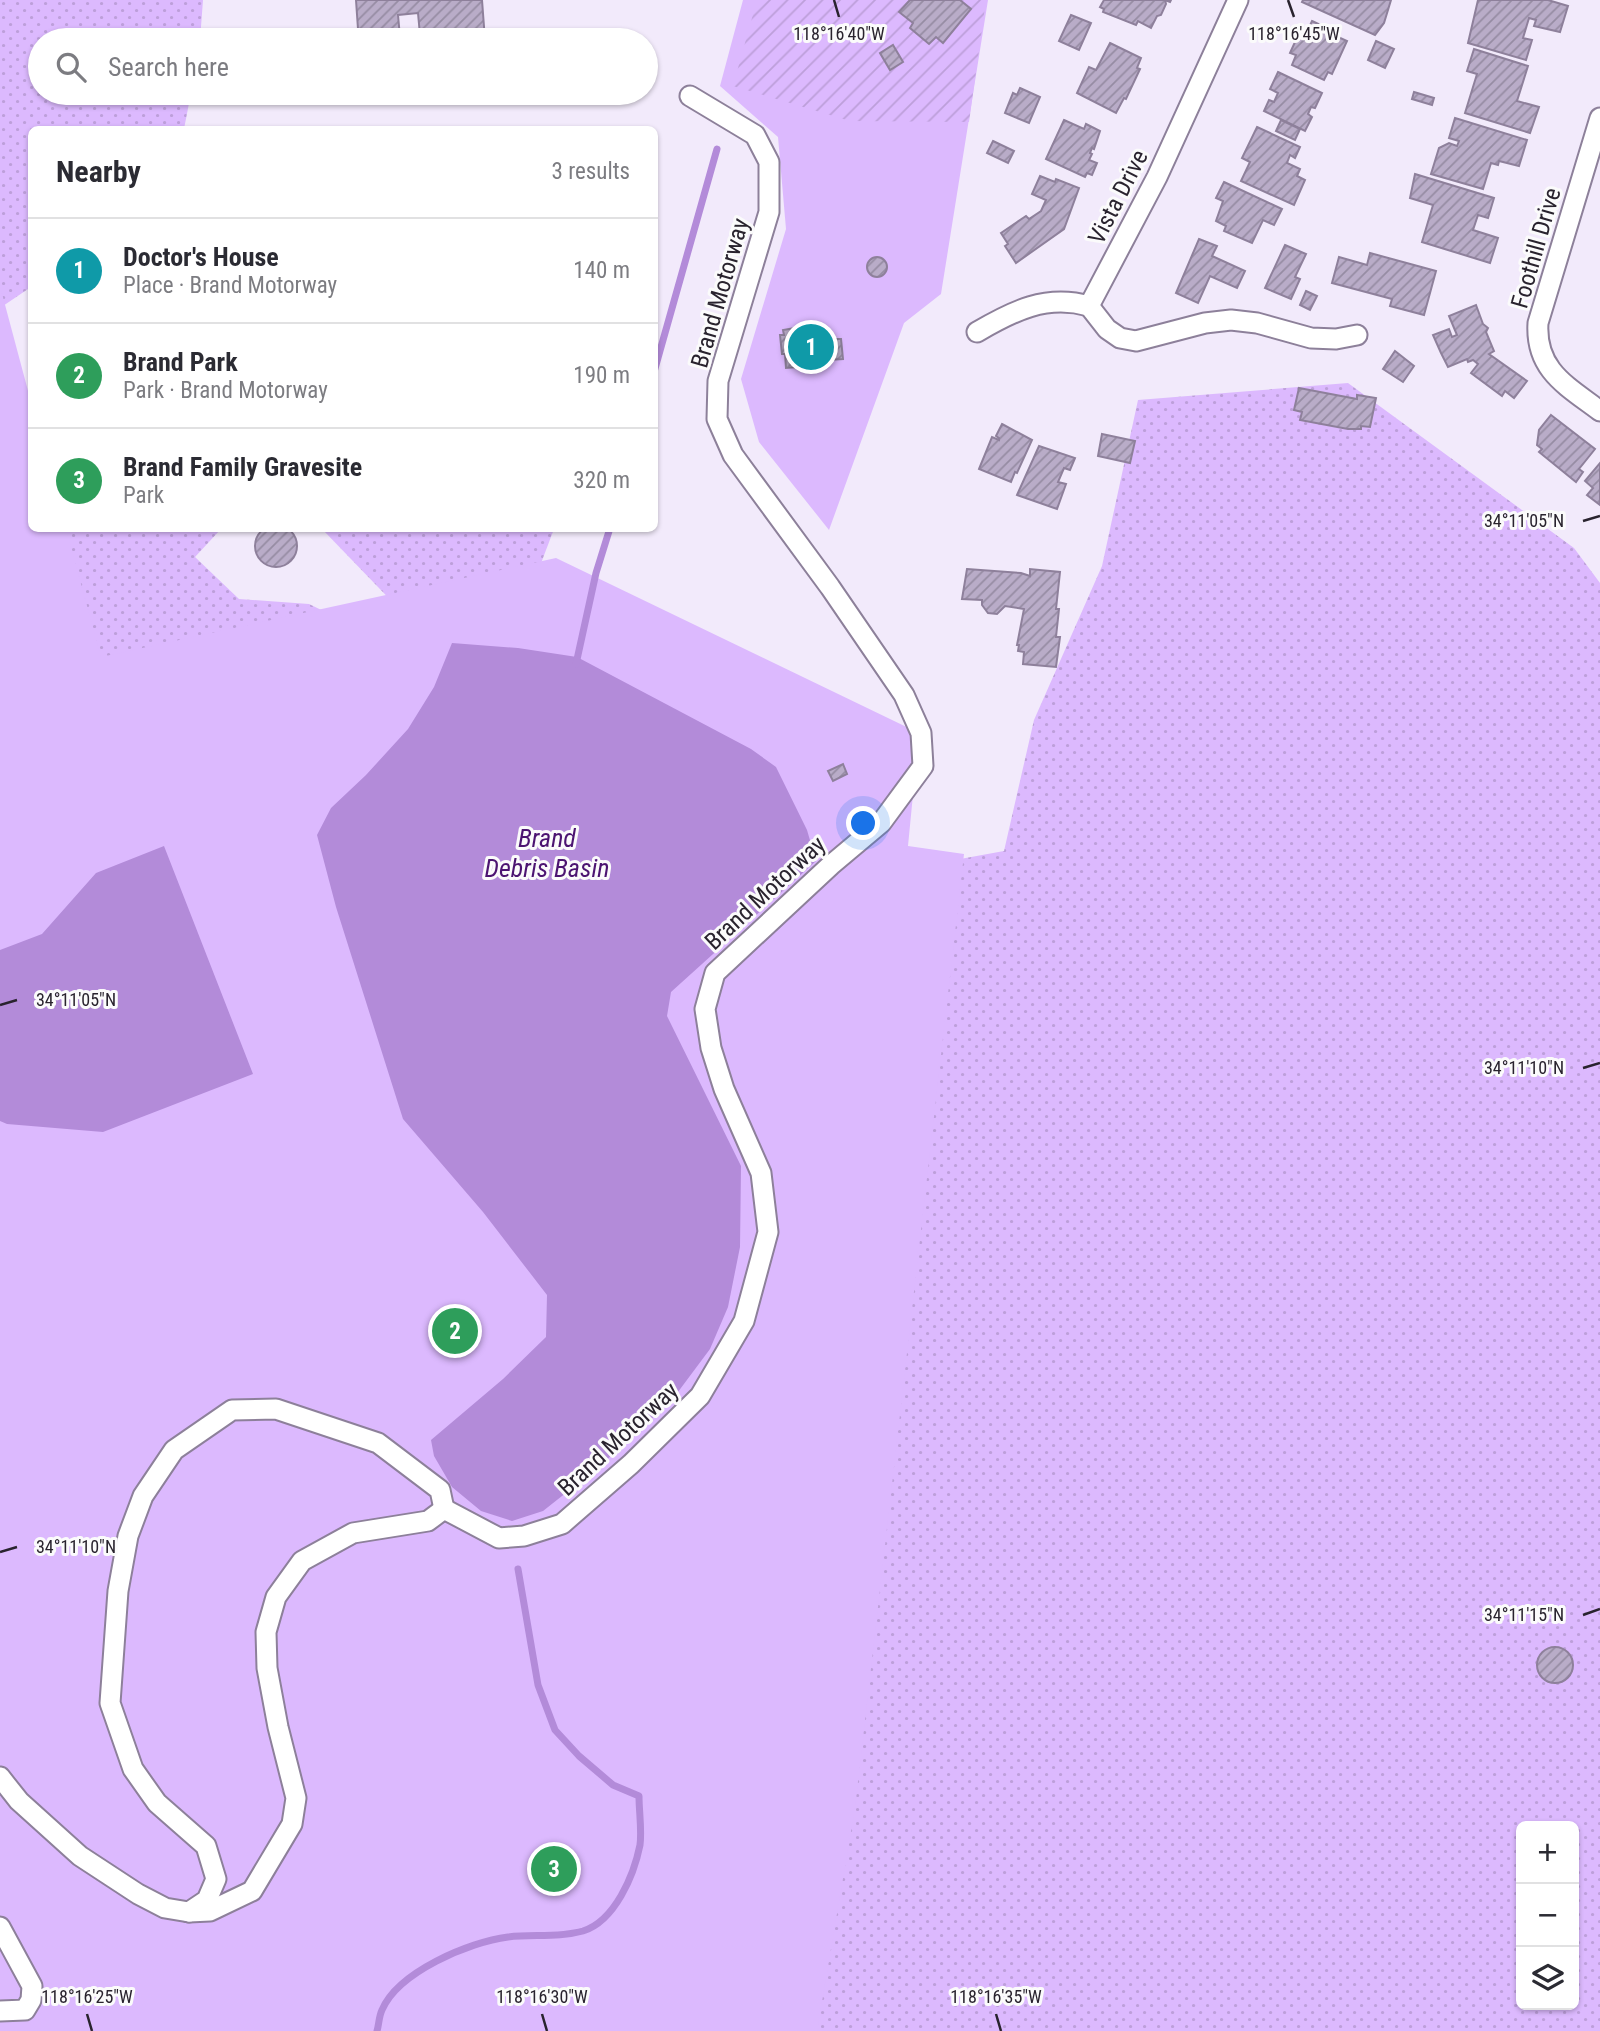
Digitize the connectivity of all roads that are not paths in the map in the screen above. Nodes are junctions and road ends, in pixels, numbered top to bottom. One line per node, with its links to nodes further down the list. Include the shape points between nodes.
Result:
1 (1238, 0): 4 (street, Vista Drive, via 1157,177)
2 (690, 96): 8 (street, Brand Motorway, via 755,135 769,162 769,212 719,381 717,419 733,455 904,695 921,733 923,766 881,823 715,973 705,1009 711,1048 761,1173 768,1232 744,1321 700,1395 562,1524 499,1538)
3 (1600, 118): 7 (street, Foothill Drive, via 1537,338 1552,372)
4 (1089, 306): 5 (street, via 1071,301 1033,304); 6 (street, via 1107,329 1136,341 1231,320 1311,338)
5 (976, 332)
6 (1357, 335)
7 (1600, 411)
8 (444, 1509): 10 (street, via 428,1521 353,1533 302,1562 276,1597 266,1632 267,1668 296,1798 292,1824 251,1891 209,1911); 10 (street, via 440,1490 378,1443 276,1409 232,1410 174,1450 143,1496 128,1536 118,1591 110,1703 133,1769 157,1803 206,1846 216,1879 207,1900)
9 (0, 1777): 10 (street, via 19,1801 80,1856 165,1908)
10 (189, 1912)
11 (0, 1927): 12 (street, via 32,1986 32,2000 24,2010)
12 (0, 2011)

